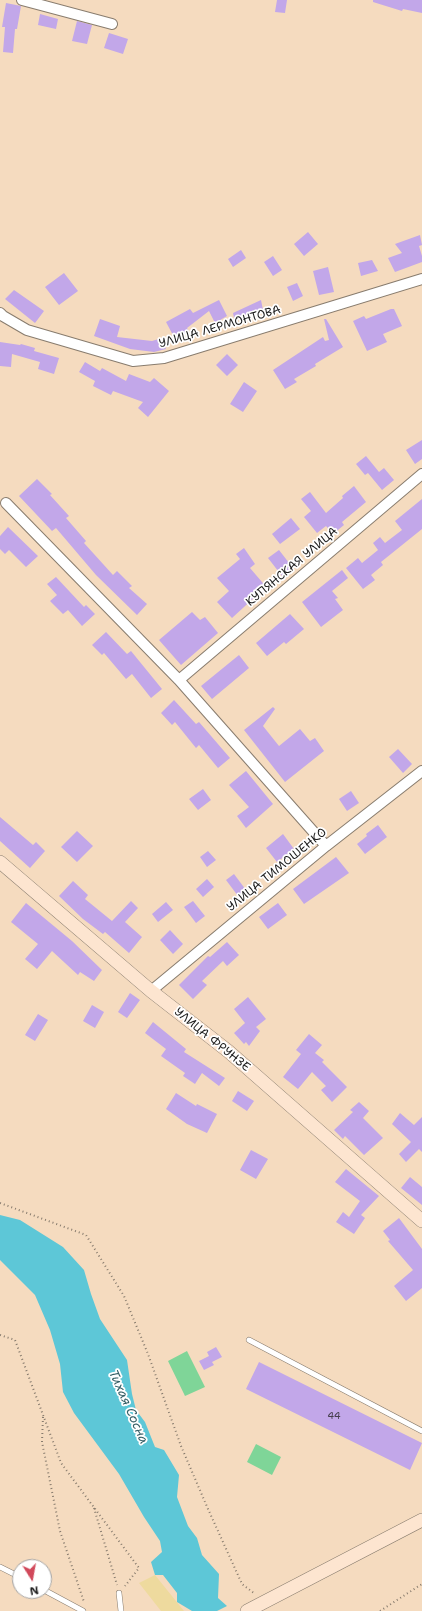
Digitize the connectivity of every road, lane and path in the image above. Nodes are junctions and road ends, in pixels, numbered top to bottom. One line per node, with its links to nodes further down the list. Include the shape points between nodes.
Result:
1 (22, 0): 2 (street)
2 (112, 24)
3 (422, 279): 4 (street, УЛИЦА ЛЕРМОНТОВА, via 164,358 133,360 27,330)
4 (1, 316)
5 (422, 474): 7 (street, КУПЯНСКАЯ УЛИЦА)
6 (6, 503): 7 (street)
7 (179, 680): 9 (street)
8 (422, 771): 9 (street, УЛИЦА ТИМОШЕНКО)
9 (326, 846): 11 (street, УЛИЦА ТИМОШЕНКО)
10 (0, 862): 11 (street, УЛИЦА ФРУНЗЕ)
11 (151, 991): 13 (street, УЛИЦА ФРУНЗЕ, via 228,1051)
12 (0, 1203): 25 (path, via 86,1235 124,1296 181,1446 242,1584)
13 (422, 1221)
14 (0, 1335): 16 (path, via 15,1340)
15 (249, 1340): 17 (lane)
16 (43, 1415): 18 (path, via 61,1463); 26 (path, via 42,1442 60,1531)
17 (422, 1431)
18 (94, 1508): 23 (path); 23 (path, via 139,1568)
19 (422, 1520): 25 (street)
20 (0, 1567): 21 (lane)
21 (12, 1573)
22 (422, 1584): 30 (path)
23 (119, 1593): 28 (lane)
24 (52, 1594): 27 (lane)
25 (263, 1601): 29 (street)
26 (84, 1604)
27 (83, 1611)
28 (121, 1611)
29 (247, 1611)
30 (380, 1611)

